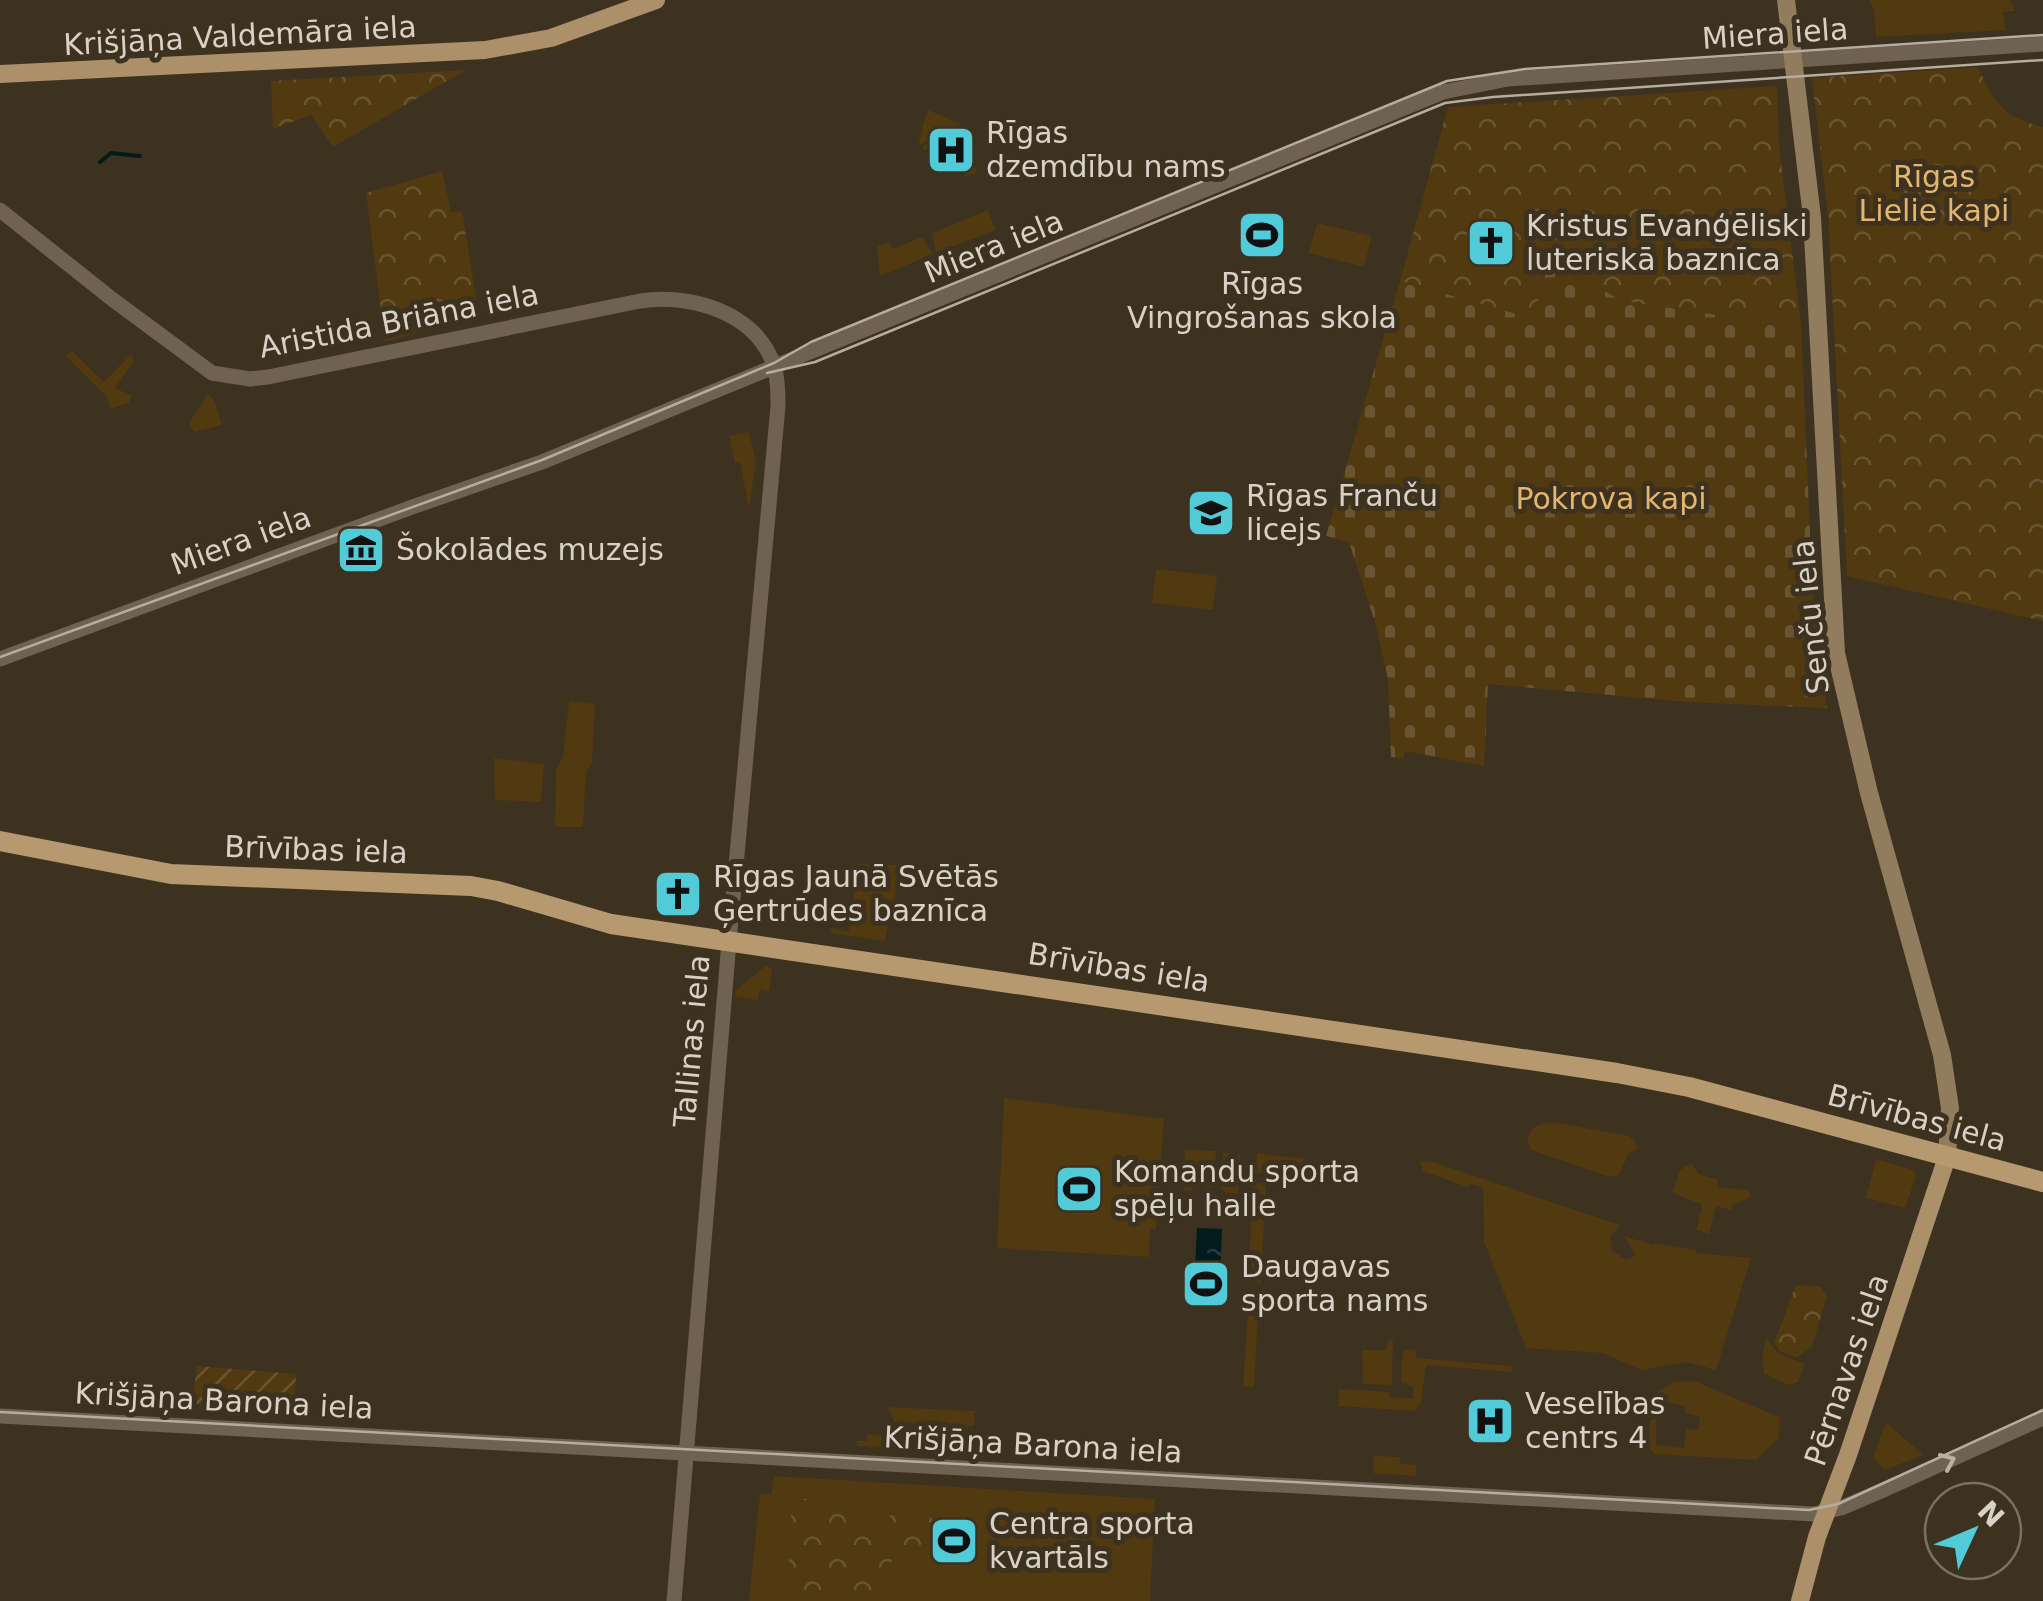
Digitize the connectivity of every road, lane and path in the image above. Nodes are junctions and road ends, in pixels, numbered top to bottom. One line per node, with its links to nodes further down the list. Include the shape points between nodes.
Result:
1 (656, 0): 5 (main road, Krišjāņa Valdemāra iela, via 551,38 484,50)
2 (1786, 0): 4 (main road, Senču iela)
3 (2043, 44): 4 (street, Miera iela)
4 (1795, 60): 7 (street, Miera iela, via 1508,79 1443,92); 11 (main road, Senču iela, via 1812,218 1836,653 1942,1056 1950,1108)
5 (0, 74)
6 (0, 210): 7 (street, Aristida Briāna iela, via 217,376 268,377 672,297 709,306 743,326)
7 (775, 367): 8 (street, Miera iela, via 542,462); 10 (street, Tallinas iela, via 778,406)
8 (0, 659)
9 (0, 841): 10 (highway, Brīvības iela, via 171,874 487,888 611,924)
10 (728, 942): 11 (highway, Brīvības iela, via 1617,1074); 15 (street, Tallinas iela)
11 (1947, 1156): 12 (highway, Brīvības iela); 16 (main road, Pērnavas iela)
12 (2043, 1182)
13 (0, 1416): 15 (street, Krišjāņa Barona iela)
14 (2043, 1418): 16 (street, Krišjāņa Barona iela, one-way to 14)
15 (686, 1454): 16 (street, Krišjāņa Barona iela); 17 (street, Tallinas iela)
16 (1826, 1512): 18 (main road, Pērnavas iela)
17 (674, 1601)
18 (1800, 1601)

